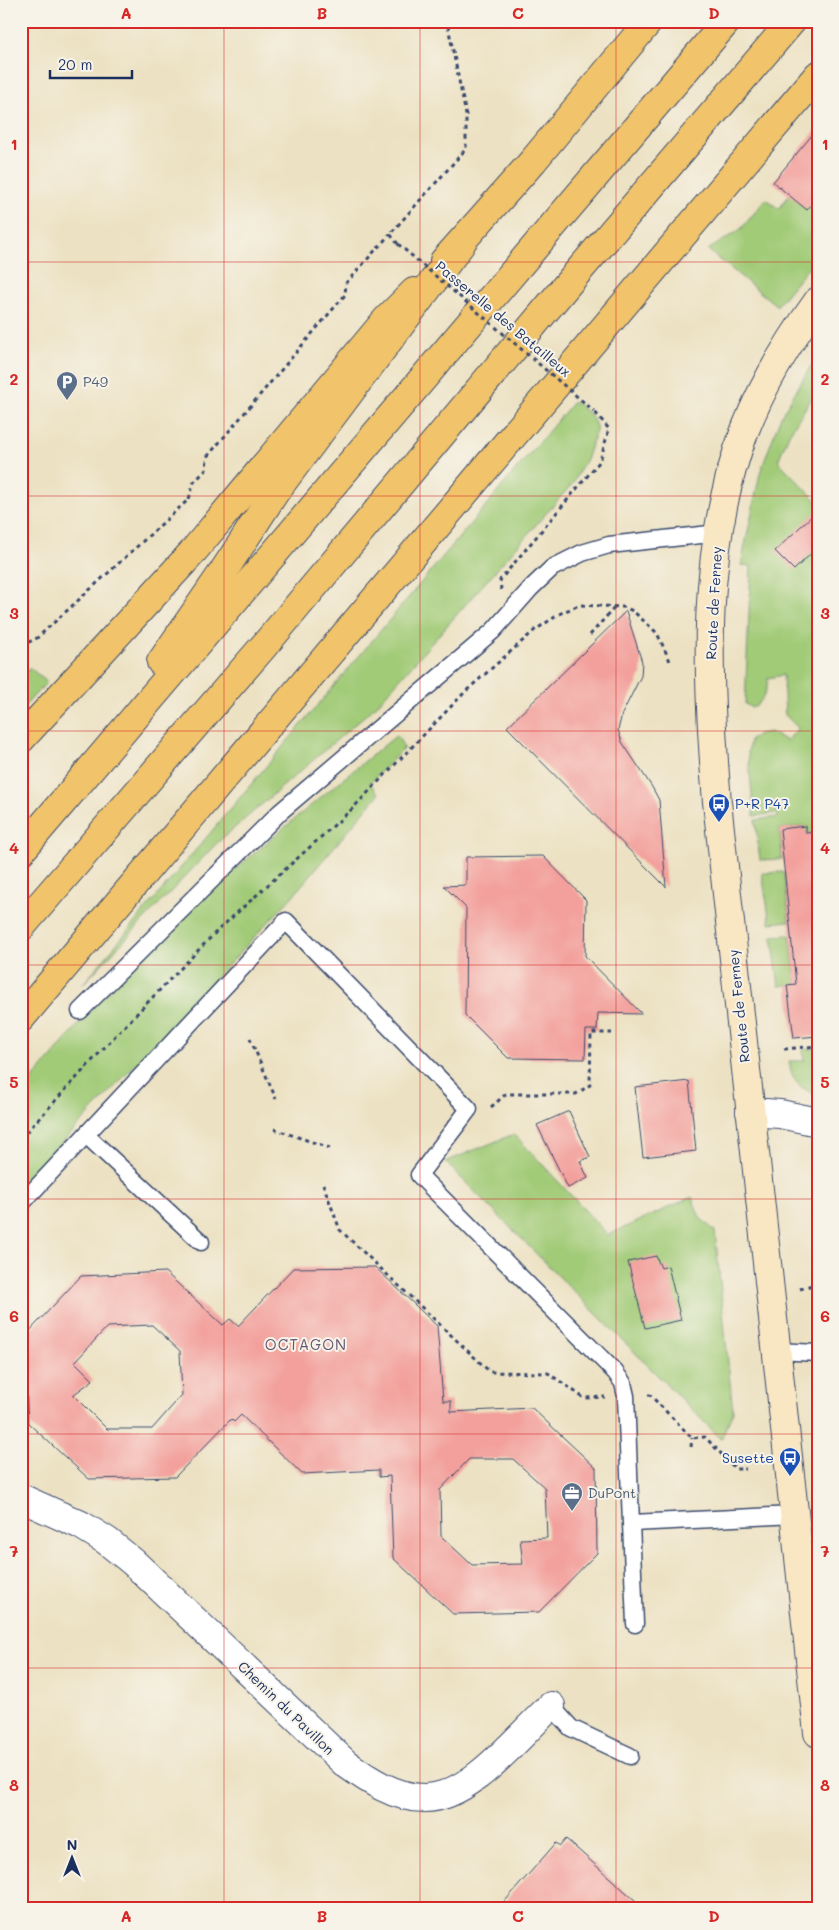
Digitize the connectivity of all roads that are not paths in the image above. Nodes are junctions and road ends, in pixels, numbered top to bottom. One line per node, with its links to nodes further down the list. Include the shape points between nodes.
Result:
1 (727, 21): 9 (main road)
2 (792, 21): 11 (main road)
3 (648, 22): 5 (main road)
4 (818, 75): 12 (main road)
5 (461, 244): 8 (main road, via 386,320 191,554); 9 (main road, via 275,492)
6 (818, 301): 7 (street, Route de Ferney, via 786,347 745,430 726,494)
7 (719, 533): 13 (lane, via 609,544 552,568 493,630 280,812); 16 (street, Route de Ferney, via 710,643 712,745)
8 (21, 740)
9 (76, 787): 10 (main road)
10 (21, 850)
11 (21, 928)
12 (52, 982): 14 (main road); 15 (main road)
13 (80, 1011)
14 (21, 1018)
15 (21, 1038)
16 (750, 1112): 17 (street); 21 (street, Route de Ferney)
17 (818, 1122)
18 (86, 1135): 19 (lane); 20 (lane); 25 (lane, via 286,921 469,1108 419,1174 615,1372 622,1383 626,1396)
19 (21, 1204)
20 (200, 1242)
21 (776, 1351): 22 (lane); 24 (street, Route de Ferney)
22 (818, 1353)
23 (25, 1502): 27 (street, Chemin du Pavillon, via 65,1517 107,1540 344,1763 366,1779 405,1796 425,1799 459,1790 477,1777)
24 (794, 1515): 25 (lane); 28 (street, Route de Ferney)
25 (632, 1523): 26 (lane)
26 (635, 1624)
27 (551, 1706): 29 (lane, via 571,1728)
28 (818, 1733)
29 (630, 1756)

